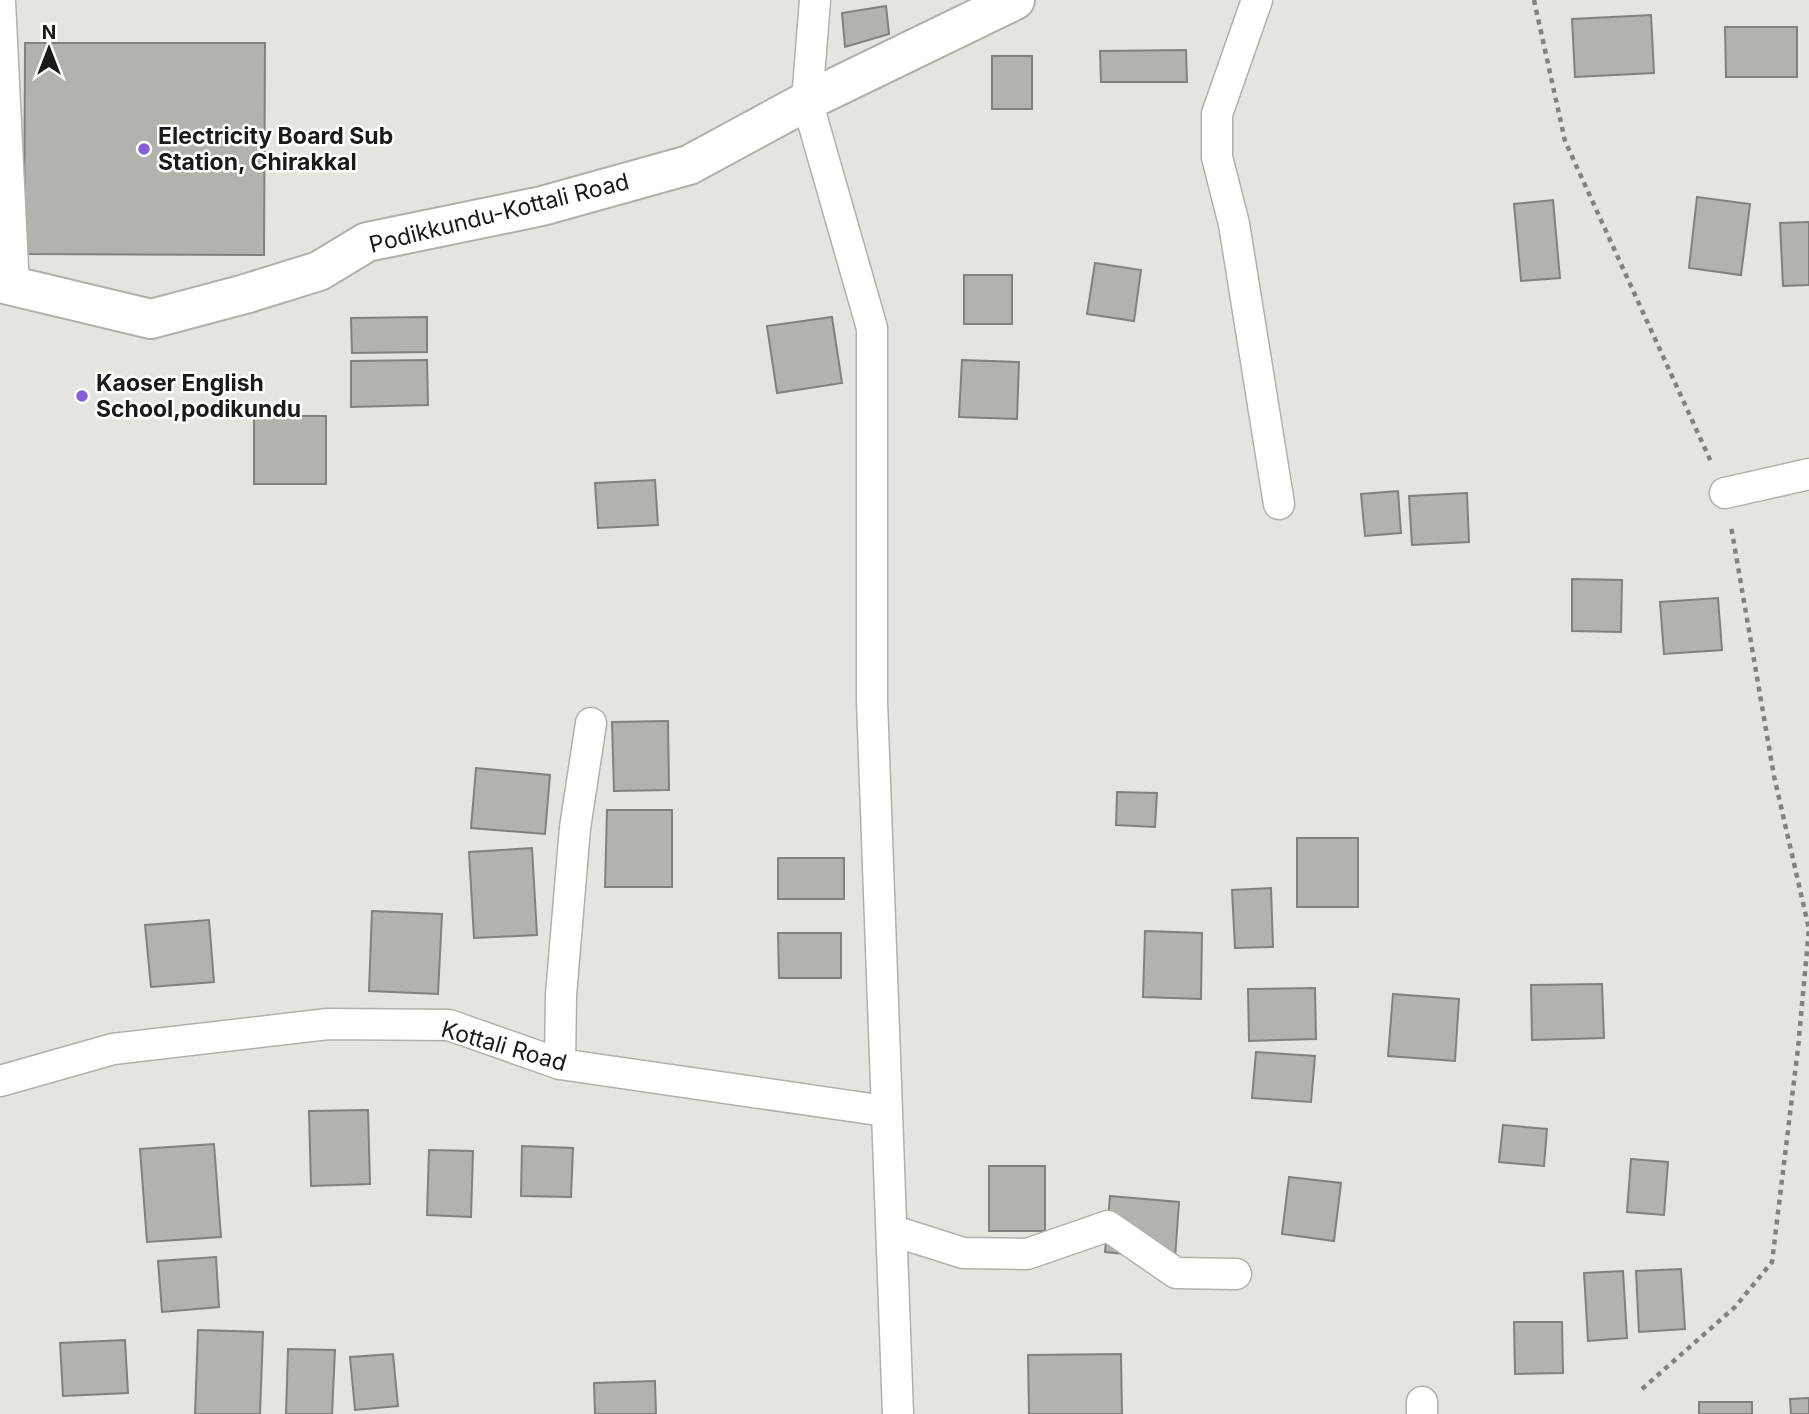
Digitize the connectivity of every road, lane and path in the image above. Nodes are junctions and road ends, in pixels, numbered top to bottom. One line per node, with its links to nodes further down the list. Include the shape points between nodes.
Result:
1 (816, 0): 6 (street)
2 (1015, 0): 6 (main road, Podikkundu-Kottali Road)
3 (1257, 0): 10 (street, via 1217,114 1217,157 1234,224)
4 (1534, 0): 9 (path, via 1565,141)
5 (0, 1): 7 (street)
6 (807, 101): 7 (main road, Podikkundu-Kottali Road, via 690,165 542,206 367,242 319,271 151,319); 14 (street, via 872,328 872,701)
7 (7, 285)
8 (1809, 474): 9 (street)
9 (1725, 493): 17 (path, via 1774,776 1809,929 1800,1035 1772,1262 1735,1307)
10 (1279, 504)
11 (591, 723): 12 (street, via 575,828)
12 (560, 1064): 13 (street, Kottali Road, via 449,1025 328,1024 113,1049); 14 (street, Kottali Road)
13 (0, 1081)
14 (885, 1111): 15 (street)
15 (894, 1231): 16 (street, via 963,1253 1027,1254 1108,1226 1176,1273); 18 (street)
16 (1236, 1275)
17 (1642, 1389)
18 (898, 1414)

